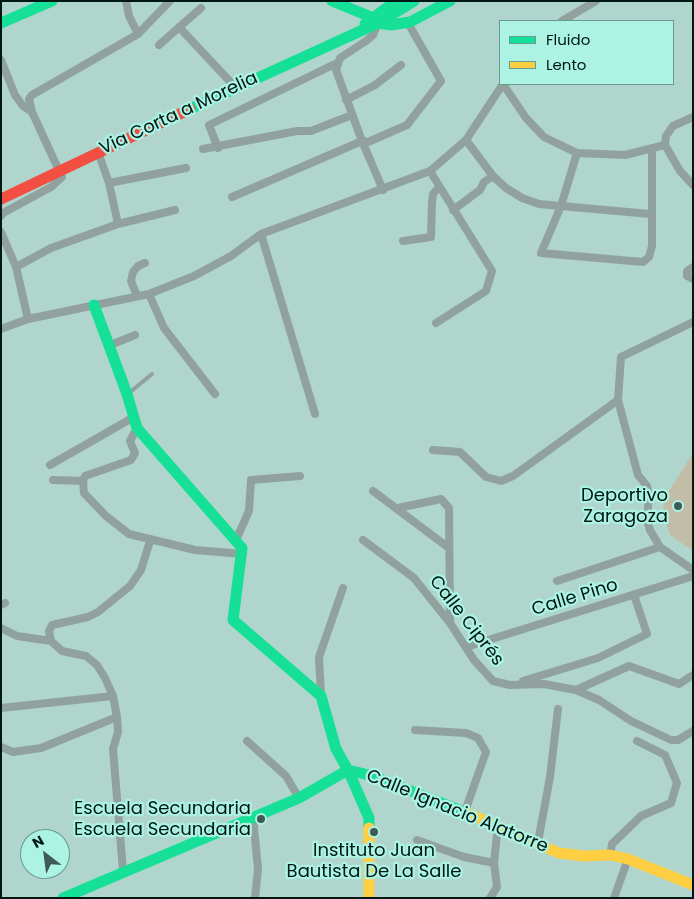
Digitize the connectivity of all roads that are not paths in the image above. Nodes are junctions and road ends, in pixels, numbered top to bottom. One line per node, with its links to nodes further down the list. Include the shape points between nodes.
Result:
1 (52, 1): 12 (street)
2 (126, 1): 15 (street, via 128,16)
3 (170, 1): 15 (street)
4 (332, 1): 10 (street)
5 (396, 1): 10 (street, Via Corta a Morelia)
6 (414, 1): 10 (street, Via Corta a Morelia)
7 (450, 1): 13 (street)
8 (596, 1): 11 (street)
9 (201, 8): 14 (street)
10 (375, 20): 13 (street, via 391,25); 18 (street, via 373,34); 22 (street, Via Corta a Morelia)
11 (564, 20)
12 (1, 23)
13 (408, 23): 28 (street, via 441,81 407,125 368,142)
14 (179, 27): 16 (street); 22 (street)
15 (138, 34): 24 (street, via 32,95 29,99)
16 (159, 45)
17 (1, 60): 24 (street, via 15,95)
18 (337, 63): 23 (street, via 336,70); 30 (street, via 209,125)
19 (401, 65): 23 (street, via 375,85)
20 (502, 85): 27 (street)
21 (504, 85): 34 (street, via 526,118 544,137)
22 (236, 88): 33 (street, Via Corta a Morelia)
23 (346, 100): 25 (street)
24 (32, 112): 37 (street)
25 (352, 115): 28 (street); 30 (street, via 311,131)
26 (693, 117): 29 (street, via 673,126 666,136)
27 (466, 140): 36 (street); 38 (street)
28 (362, 141): 42 (street); 43 (street)
29 (665, 145): 32 (street); 40 (street, via 680,171)
30 (218, 148): 31 (street)
31 (203, 149)
32 (652, 149): 34 (street, via 625,155); 48 (street)
33 (98, 152): 37 (street, Via Corta a Morelia); 39 (street)
34 (577, 153): 45 (street)
35 (186, 168): 39 (street)
36 (430, 171): 41 (street); 42 (street)
37 (61, 172): 44 (street, Via Corta a Morelia); 49 (street, via 62,177 51,187)
38 (492, 176): 45 (street, via 522,198); 47 (street, via 480,190)
39 (109, 182): 50 (street)
40 (693, 185)
41 (439, 187): 47 (street); 53 (street, via 433,194 431,237)
42 (383, 190): 52 (street)
43 (232, 197)
44 (1, 199)
45 (561, 206): 48 (street); 48 (street, via 541,253 643,262 649,257 652,246)
46 (174, 210): 50 (street)
47 (453, 210): 63 (street, via 488,261 492,271 491,282 486,291)
48 (650, 214)
49 (1, 216)
50 (118, 224): 55 (street, via 51,248)
51 (1, 232): 55 (street)
52 (261, 234): 58 (street, via 231,256 194,276); 71 (street)
53 (403, 241)
54 (145, 263): 59 (street, via 133,272 131,281)
55 (16, 267): 61 (street)
56 (693, 267): 57 (street, via 686,270 687,276)
57 (693, 279)
58 (149, 294): 59 (street); 69 (street, via 164,328)
59 (137, 296): 60 (street)
60 (94, 305): 61 (street); 66 (street)
61 (28, 319): 64 (street)
62 (693, 322): 70 (street, via 621,357)
63 (436, 323)
64 (1, 329)
65 (135, 335): 66 (street)
66 (108, 346): 68 (street)
67 (152, 374): 68 (lane)
68 (127, 394): 72 (street)
69 (216, 394)
70 (618, 400): 73 (street, via 513,476 501,481 486,477 460,452); 83 (street, via 638,475 650,495 650,530)
71 (315, 414)
72 (135, 423): 74 (street); 77 (street, via 130,440 135,453 131,460 90,474); 80 (street)
73 (433, 450)
74 (50, 465)
75 (300, 476): 80 (street, via 251,480 248,511)
76 (52, 480): 77 (street)
77 (83, 481): 82 (street, via 84,493 106,516 129,534)
78 (373, 491): 79 (street)
79 (398, 508): 84 (street); 84 (street, via 434,499 446,502 450,516)
80 (236, 540): 85 (street)
81 (363, 540): 91 (street, Calle Ciprés, via 414,578)
82 (150, 541): 85 (street, via 195,550); 93 (street, via 141,570 130,586 98,612 52,625 49,631)
83 (660, 547): 86 (street); 88 (street)
84 (449, 548): 91 (street)
85 (243, 554): 99 (street, via 233,620)
86 (693, 570)
87 (693, 576): 90 (street, Calle Pino)
88 (557, 581)
89 (343, 588): 99 (street, via 319,657)
90 (634, 595): 94 (street, Calle Pino); 96 (street, via 647,634 598,658)
91 (450, 622): 94 (street, Calle Ciprés)
92 (1, 628): 93 (street, via 17,636)
93 (51, 641): 98 (street, via 62,651 86,656 97,665)
94 (466, 647): 96 (street, Calle Ciprés, via 493,681)
95 (693, 675): 97 (street, via 679,684 628,666)
96 (510, 685): 97 (street, Calle Ciprés, via 544,684)
97 (576, 690): 104 (street, Calle Ciprés, via 671,740 678,740)
98 (113, 696): 100 (street); 102 (street)
99 (321, 696): 108 (street, via 336,749)
100 (1, 708)
101 (558, 709): 114 (street)
102 (117, 717): 107 (street, via 41,748 13,752); 118 (street, via 118,732 113,749)
103 (415, 730): 110 (street, via 466,733 478,738 486,752)
104 (693, 731)
105 (246, 741): 109 (street, via 286,776)
106 (637, 741): 115 (street, via 665,755 677,783 671,803 642,816 612,844)
107 (1, 747)
108 (348, 770): 109 (street, Calle Ignacio Alatorre); 110 (street, Calle Ignacio Alatorre, via 373,776); 122 (street, via 369,818)
109 (299, 798): 111 (street, Calle Ignacio Alatorre)
110 (464, 814): 112 (street, Calle Ignacio Alatorre)
111 (253, 817): 118 (street, Calle Ignacio Alatorre); 121 (street, via 258,869)
112 (498, 826): 114 (street, Calle Ignacio Alatorre); 117 (street)
113 (417, 840): 117 (street, via 464,857)
114 (538, 842): 115 (street, Calle Ignacio Alatorre, via 559,853)
115 (610, 855): 116 (street, Calle Ignacio Alatorre)
116 (628, 859): 119 (street, Calle Ignacio Alatorre); 124 (street)
117 (494, 863): 123 (street, via 497,887)
118 (123, 871): 120 (street, Calle Ignacio Alatorre)
119 (693, 885)
120 (63, 898)
121 (255, 898)
122 (369, 898)
123 (490, 898)
124 (614, 898)

